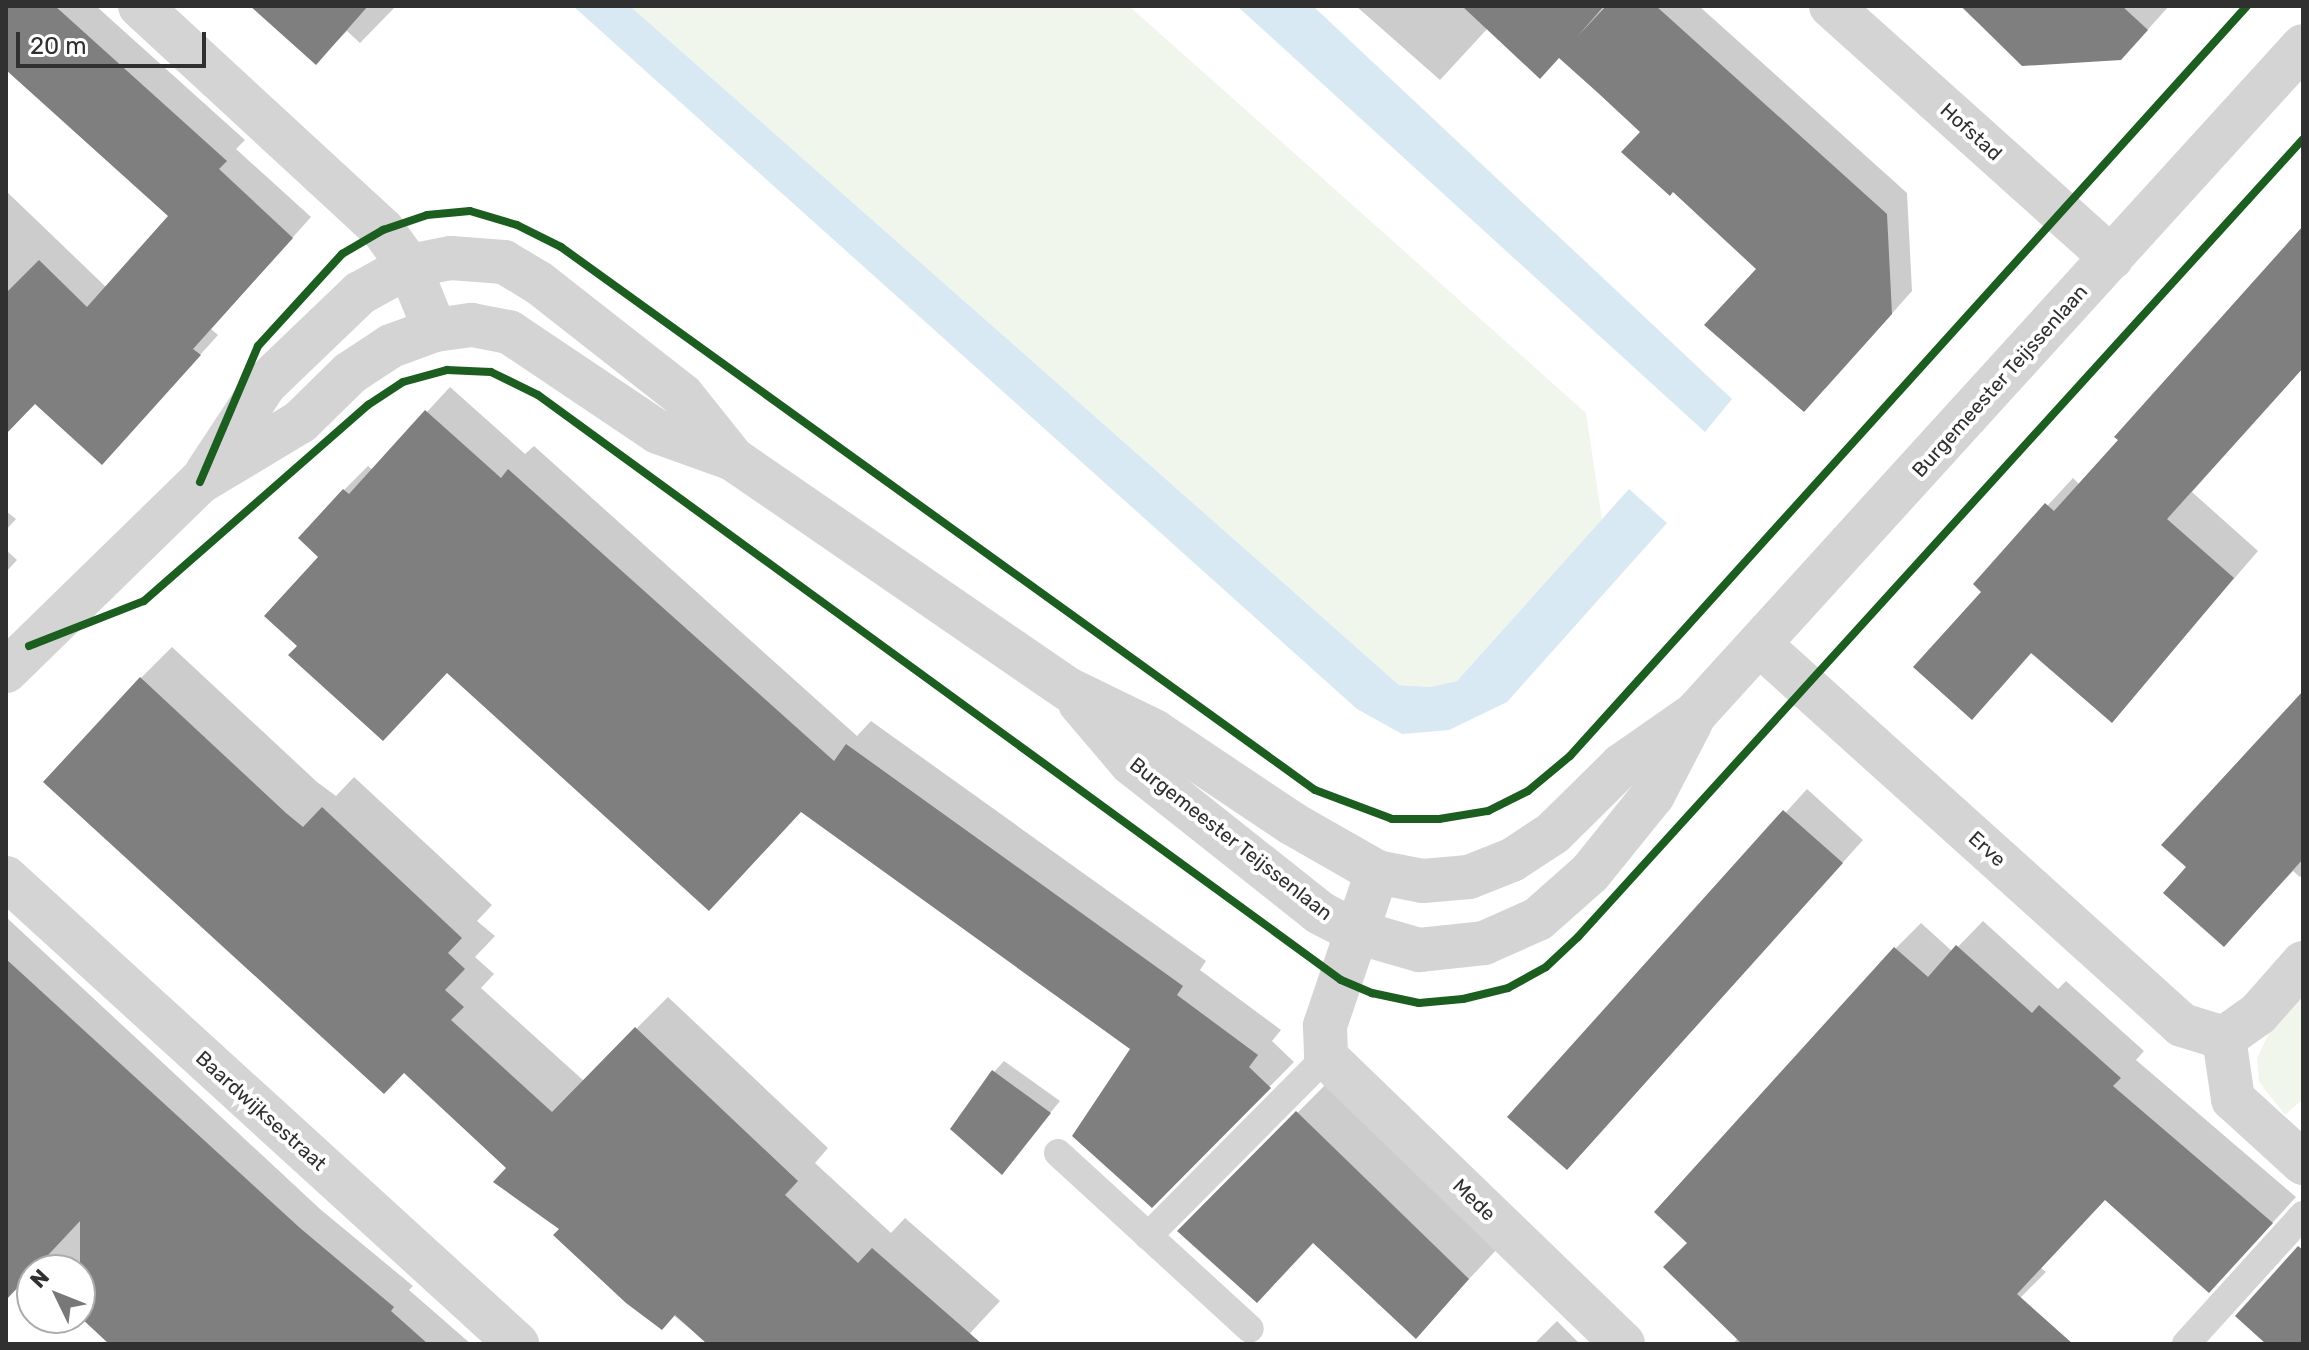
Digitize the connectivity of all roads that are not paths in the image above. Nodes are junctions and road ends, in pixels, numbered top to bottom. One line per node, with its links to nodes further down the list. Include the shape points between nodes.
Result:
1 (140, 6): 5 (street, via 383,230)
2 (1831, 6): 4 (street, Hofstad)
3 (2303, 46): 4 (street, Burgemeester Teijssenlaan)
4 (2112, 258): 9 (street, Burgemeester Teijssenlaan)
5 (409, 266): 6 (street); 7 (street, Burgemeester Teijssenlaan, via 451,258 504,262 682,395); 8 (street, Burgemeester Teijssenlaan, via 360,293 265,384)
6 (435, 330): 7 (street, Burgemeester Teijssenlaan, via 472,325 509,332 658,432); 8 (street, Burgemeester Teijssenlaan, via 391,346 350,373 300,422)
7 (733, 459): 11 (street, Burgemeester Teijssenlaan)
8 (200, 482): 10 (street, Burgemeester Teijssenlaan)
9 (1760, 645): 12 (street, Burgemeester Teijssenlaan); 17 (street, Erve, via 2182,1025)
10 (6, 671)
11 (1068, 689): 13 (street, Burgemeester Teijssenlaan, via 1154,731 1293,824); 15 (street, Burgemeester Teijssenlaan, via 1131,763 1320,913)
12 (1695, 714): 13 (street, Burgemeester Teijssenlaan, via 1622,765 1553,833 1512,860 1469,877 1423,881); 15 (street, Burgemeester Teijssenlaan, via 1653,795 1590,873 1538,919 1484,943 1419,950)
13 (1377, 872): 15 (street)
14 (6, 878): 24 (street, Baardwijksestraat)
15 (1357, 932): 18 (street, via 1325,1026)
16 (2303, 963): 17 (street, via 2258,1014)
17 (2224, 1038): 20 (street, via 2233,1099)
18 (1326, 1057): 22 (lane); 25 (street, Mede)
19 (1058, 1153): 22 (lane)
20 (2303, 1163)
21 (2303, 1215): 26 (lane)
22 (1148, 1236): 23 (lane)
23 (1250, 1329)
24 (517, 1344)
25 (1623, 1344)
26 (2186, 1344)

